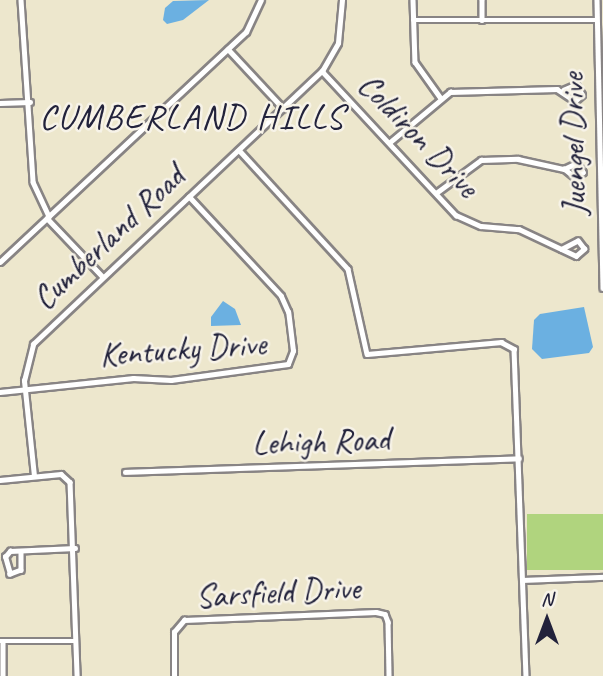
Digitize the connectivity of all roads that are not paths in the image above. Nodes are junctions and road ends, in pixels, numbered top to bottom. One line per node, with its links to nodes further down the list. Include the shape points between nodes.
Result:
1 (21, 0): 15 (street)
2 (261, 0): 10 (street, via 253,23)
3 (342, 0): 11 (street, Cumberland Road, via 338,43)
4 (413, 0): 7 (street)
5 (482, 0): 8 (street)
6 (597, 0): 9 (street, Juengel Drive)
7 (413, 20): 8 (street); 14 (street, via 417,68)
8 (482, 20): 9 (street)
9 (597, 20): 12 (street, Juengel Drive)
10 (228, 49): 17 (street); 24 (street)
11 (322, 71): 17 (street, Cumberland Road); 18 (street, Coldiron Drive)
12 (600, 75): 21 (street, Juengel Drive)
13 (564, 90): 14 (street, via 466,89)
14 (440, 97): 18 (street)
15 (30, 102): 16 (street); 24 (street, via 34,188)
16 (0, 103)
17 (283, 108): 19 (street, Cumberland Road)
18 (389, 143): 22 (street, Coldiron Drive)
19 (239, 150): 23 (street, Cumberland Road); 31 (street, via 346,265 355,282 362,346 367,354 501,342 511,345)
20 (564, 169): 22 (street, via 518,159 481,160)
21 (601, 185): 28 (street, Juengel Drive)
22 (436, 193): 25 (street, Coldiron Drive, via 469,222 519,229)
23 (189, 197): 27 (street, Cumberland Road); 29 (street, Kentucky Drive, via 281,296 289,317 291,362 281,368 171,380 132,377)
24 (48, 217): 26 (street); 27 (street)
25 (562, 249): 25 (street, Coldiron Drive, via 575,241 584,247 576,256)
26 (0, 262)
27 (103, 277): 29 (street, Cumberland Road, via 33,344 25,363)
28 (603, 288)
29 (25, 389): 30 (street, Kentucky Drive); 33 (street, Cumberland Road)
30 (0, 392)
31 (519, 458): 32 (street, Lehigh Road); 38 (street)
32 (125, 472)
33 (34, 476): 34 (street); 35 (street, via 67,477)
34 (0, 480)
35 (75, 548): 36 (street); 40 (street)
36 (20, 551): 36 (street, via 6,554 10,574 20,570)
37 (603, 577): 38 (street)
38 (524, 580): 45 (street)
39 (2, 641): 40 (street); 41 (street)
40 (76, 641): 42 (street)
41 (3, 676)
42 (76, 676)
43 (174, 676): 44 (street, Sarsfield Drive, via 176,628 181,622 385,614)
44 (389, 676)
45 (526, 676)

